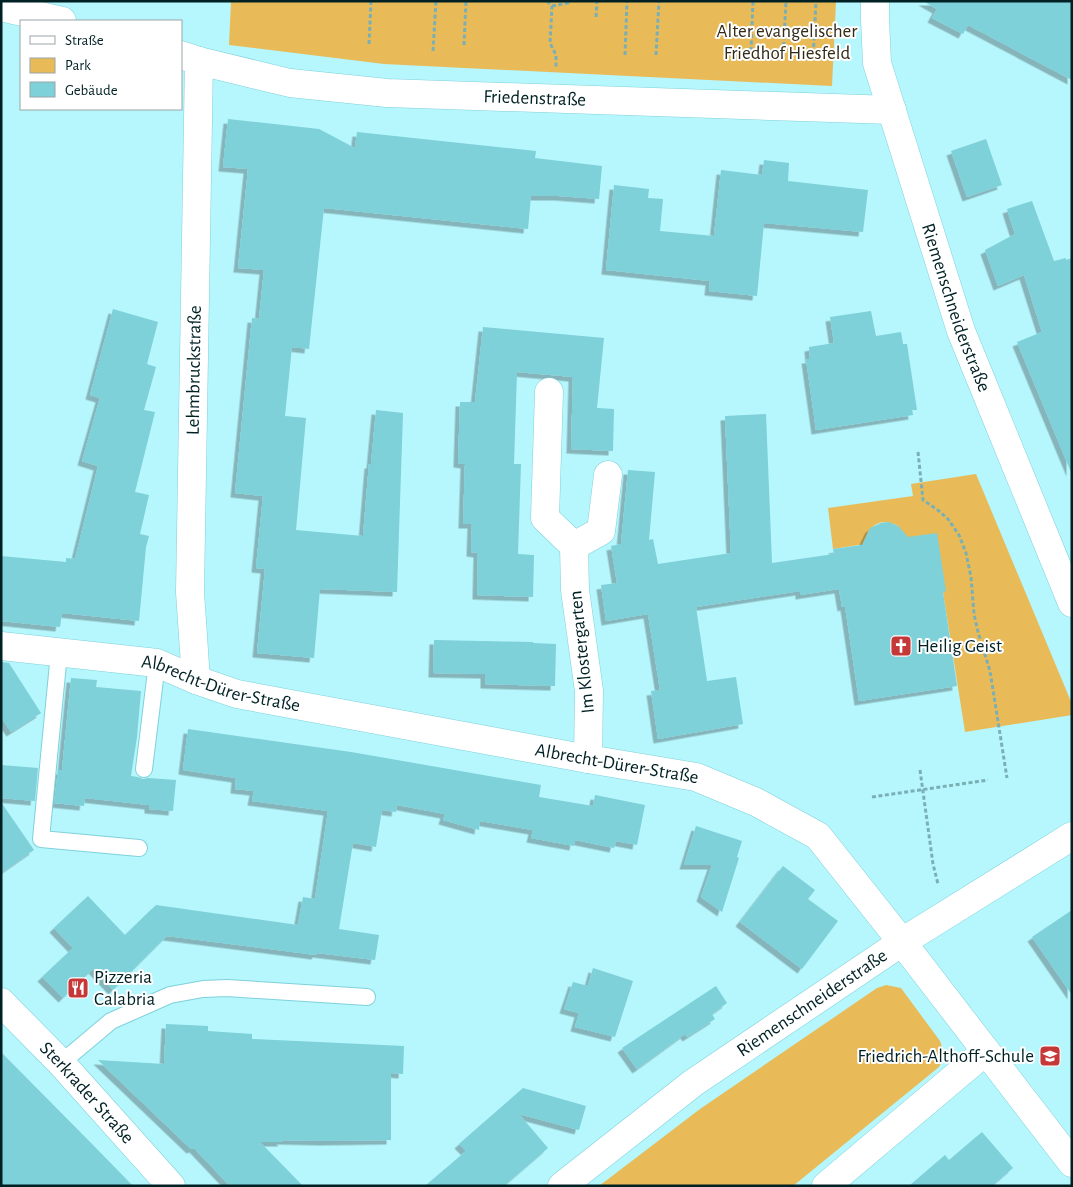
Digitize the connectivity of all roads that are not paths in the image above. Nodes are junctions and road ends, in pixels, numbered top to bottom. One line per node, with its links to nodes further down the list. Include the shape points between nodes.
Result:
1 (875, 1): 5 (street, Riemenschneiderstraße, via 877,62)
2 (1, 7): 3 (street)
3 (58, 20)
4 (190, 58): 5 (street, Friedenstraße, via 290,83 387,93); 13 (street, Lehmbruckstraße, via 190,592)
5 (892, 110): 9 (street, Riemenschneiderstraße, via 962,331)
6 (549, 392): 8 (street, via 545,518)
7 (608, 475): 8 (street, via 600,531)
8 (574, 546): 14 (street, Im Klostergarten, via 575,590 590,691)
9 (1072, 603)
10 (1, 646): 11 (street, Albrecht-Dürer-Straße)
11 (59, 652): 12 (street, Albrecht-Dürer-Straße); 17 (lane, via 41,839)
12 (157, 663): 13 (street, Albrecht-Dürer-Straße); 15 (lane)
13 (196, 680): 14 (street, Albrecht-Dürer-Straße, via 237,694)
14 (588, 759): 18 (street, Albrecht-Dürer-Straße, via 696,777 756,802 818,836)
15 (144, 769)
16 (1072, 836): 18 (street, Riemenschneiderstraße)
17 (138, 848)
18 (902, 942): 21 (street, Albrecht-Dürer-Straße); 25 (street, Riemenschneiderstraße, via 693,1082)
19 (367, 997): 22 (lane, via 227,988 170,996 111,1021)
20 (1, 1002): 22 (street, Sterkrader Straße)
21 (986, 1051): 23 (street, Albrecht-Dürer-Straße); 26 (street)
22 (61, 1063): 24 (street, Sterkrader Straße)
23 (1072, 1162)
24 (171, 1186)
25 (562, 1186)
26 (826, 1186)

